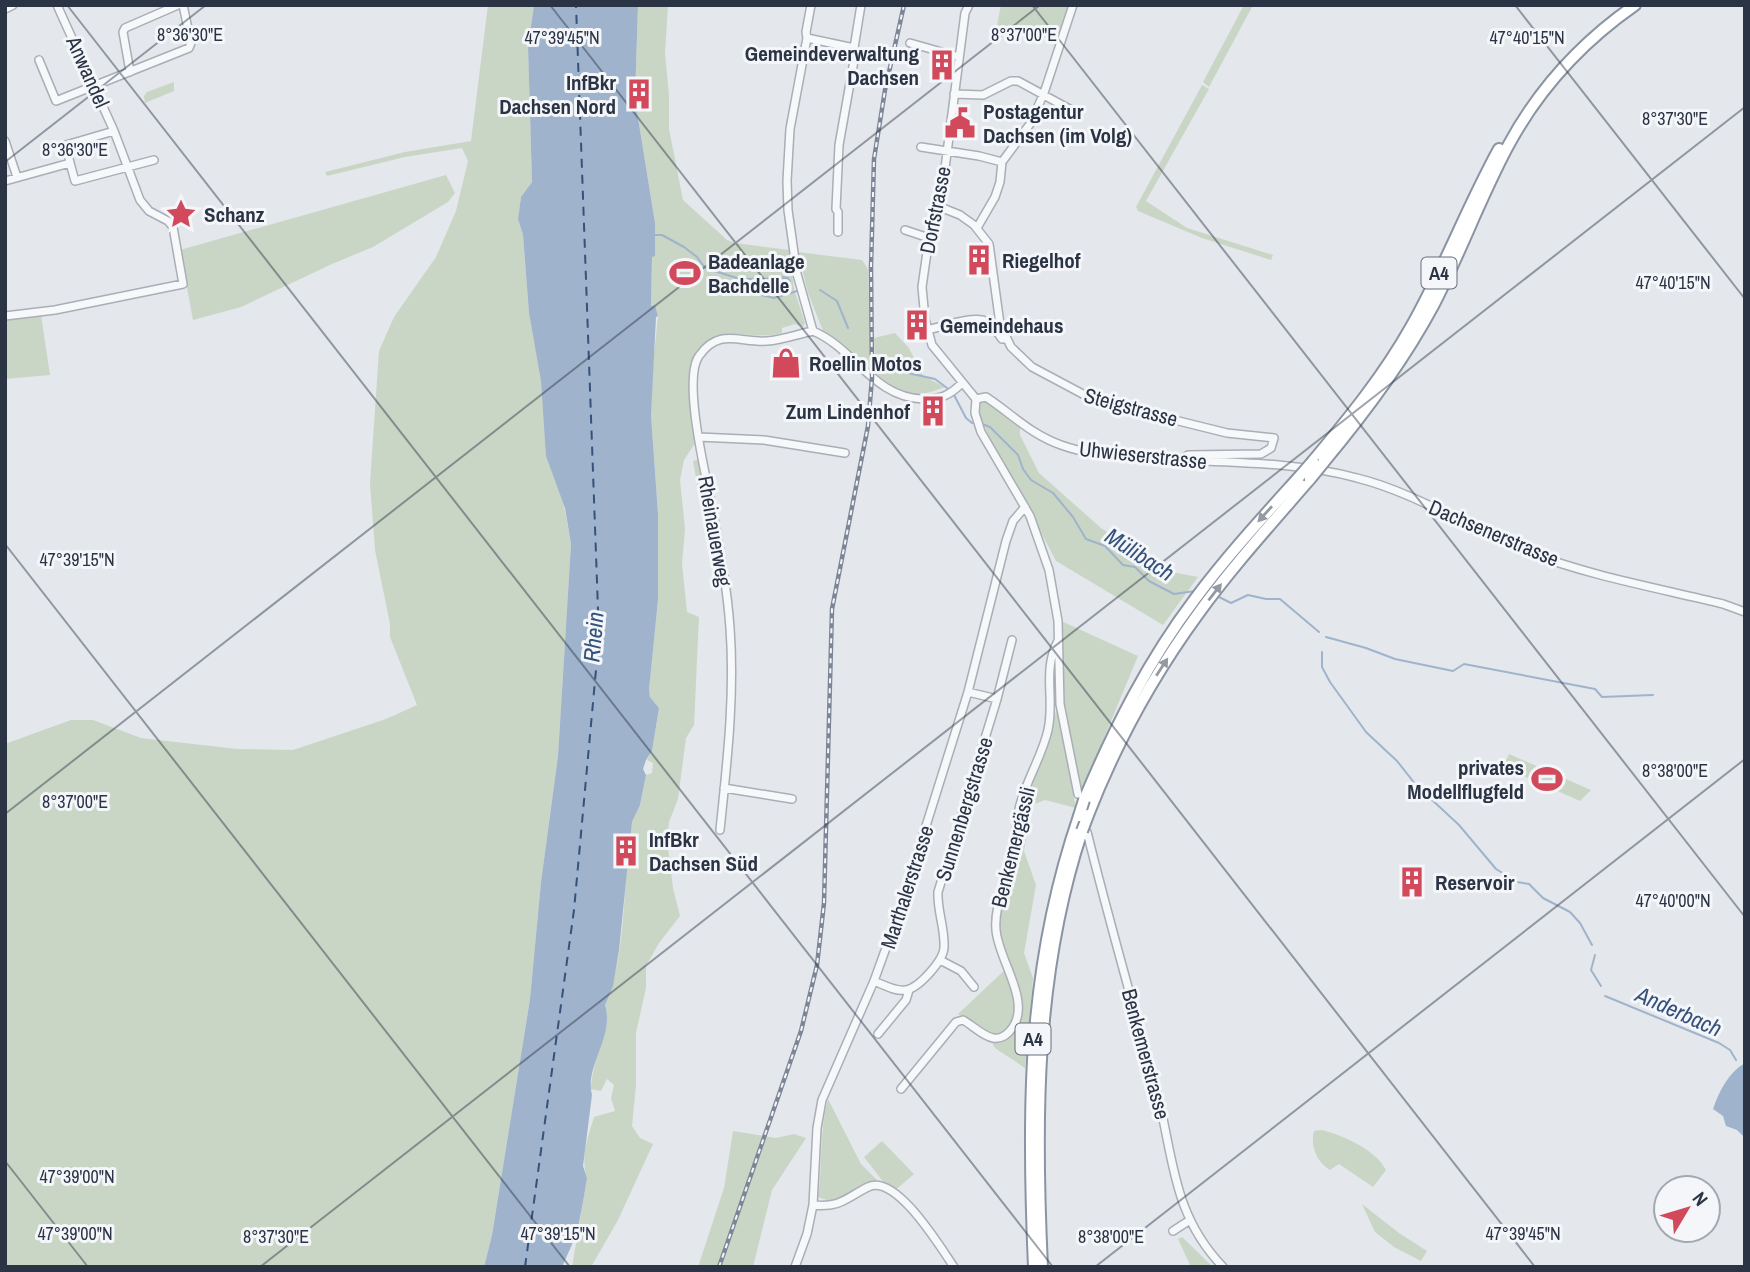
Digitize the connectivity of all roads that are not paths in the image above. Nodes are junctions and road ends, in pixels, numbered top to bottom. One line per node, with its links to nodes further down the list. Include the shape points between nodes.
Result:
1 (13, 5): 11 (street)
2 (57, 5): 20 (street, Anwandel)
3 (150, 5): 13 (street)
4 (178, 5): 13 (street)
5 (183, 5): 19 (street, via 189,48)
6 (811, 5): 14 (street)
7 (861, 5): 16 (street)
8 (1073, 5): 21 (street)
9 (1638, 5): 12 (highway, A4)
10 (966, 8): 17 (street, Dorfstrasse)
11 (5, 9)
12 (1622, 10): 48 (highway, A4, via 1571,60 1527,116 1419,330 1382,387)
13 (154, 15): 19 (street, via 123,32)
14 (807, 38): 16 (street); 41 (street, via 788,147 788,210)
15 (910, 43): 17 (street)
16 (854, 48): 37 (street, via 839,145)
17 (959, 57): 22 (street, Dorfstrasse)
18 (39, 60): 20 (street, via 56,101)
19 (130, 72): 20 (street)
20 (94, 86): 24 (street, Anwandel)
21 (1044, 93): 22 (street, via 1014,81 983,95); 23 (street); 29 (street, via 1030,124)
22 (954, 94): 27 (street, Dorfstrasse)
23 (1075, 112)
24 (114, 131): 30 (street, via 66,145); 31 (street, Anwandel)
25 (5, 141): 32 (street)
26 (921, 147): 27 (street)
27 (946, 152): 29 (street); 34 (street, Dorfstrasse)
28 (154, 160): 31 (street)
29 (1002, 162): 35 (street, via 995,197)
30 (70, 163): 31 (street, via 75,181); 32 (street)
31 (127, 167): 39 (street, Anwandel, via 145,207 173,228 183,284)
32 (17, 177): 33 (street)
33 (5, 181)
34 (940, 207): 35 (street); 38 (street, Dorfstrasse)
35 (977, 228): 42 (street, via 990,248)
36 (905, 230): 38 (street)
37 (838, 232)
38 (929, 238): 40 (street, Dorfstrasse, via 922,287)
39 (5, 316)
40 (927, 330): 42 (street, via 982,320); 43 (street, Dorfstrasse)
41 (813, 331): 43 (street, via 833,340 867,375 897,393 916,398 948,396); 45 (street, Rheinauerweg, via 769,341 729,337 705,349 697,357 692,379)
42 (1006, 338): 47 (street, Steigstrasse, via 1032,367 1094,400 1227,433 1274,438 1271,448 1261,454 1188,455)
43 (959, 386): 44 (street, Dorfstrasse)
44 (976, 399): 47 (street, Uhwieserstrasse, via 986,397 1019,424 1063,446 1098,454); 50 (street, via 981,432)
45 (699, 437): 46 (street, via 764,440); 57 (street, Rheinauerweg, via 730,629)
46 (845, 453)
47 (1179, 460): 48 (street, Uhwieserstrasse)
48 (1320, 465): 49 (highway, A4, bridge); 51 (street, Dachsenerstrasse, via 1410,496 1556,562)
49 (1305, 478): 52 (highway, A4, one-way to 49); 52 (highway, A4, one-way to 52, via 1232,552)
50 (1025, 507): 54 (street, via 1049,570); 55 (street, Marthalerstrasse, via 1013,521 1006,541)
51 (1745, 612)
52 (1182, 627): 58 (highway, A4, via 1146,673); 60 (highway, A4, one-way to 52)
53 (1012, 640): 56 (street, Sunnenbergstrasse)
54 (1058, 641): 58 (street, via 1060,704); 68 (street, Benkemergässli, via 1050,657 1049,726 1044,748 1020,804 1013,858 996,913 998,940 1017,998 1016,1021 1010,1031 995,1038 984,1036 963,1020 956,1021)
55 (968, 692): 56 (street); 64 (street, Marthalerstrasse)
56 (997, 699): 63 (street, Sunnenbergstrasse, via 938,892 945,944)
57 (724, 788): 59 (street); 61 (street, Rheinauerweg)
58 (1081, 797): 60 (highway, A4, bridge)
59 (792, 799)
60 (1083, 815): 62 (highway, A4, bridge); 74 (highway, A4, via 1053,903 1036,1004 1030,1121)
61 (720, 830)
62 (1084, 831): 70 (street, Benkemerstrasse, via 1163,1114 1177,1188); 75 (highway, A4, via 1058,919 1042,1021 1038,1121)
63 (940, 960): 65 (street, via 961,971); 66 (street)
64 (874, 982): 66 (street); 69 (street, Marthalerstrasse, via 822,1100)
65 (974, 987)
66 (909, 990): 67 (street)
67 (878, 1034)
68 (901, 1089)
69 (813, 1205): 72 (street, Marthalerstrasse); 73 (street, via 839,1204 871,1185 886,1186 908,1204)
70 (1190, 1220): 71 (street); 76 (street, Benkemerstrasse)
71 (1173, 1231)
72 (794, 1267)
73 (954, 1267)
74 (1034, 1267)
75 (1042, 1267)
76 (1223, 1267)

